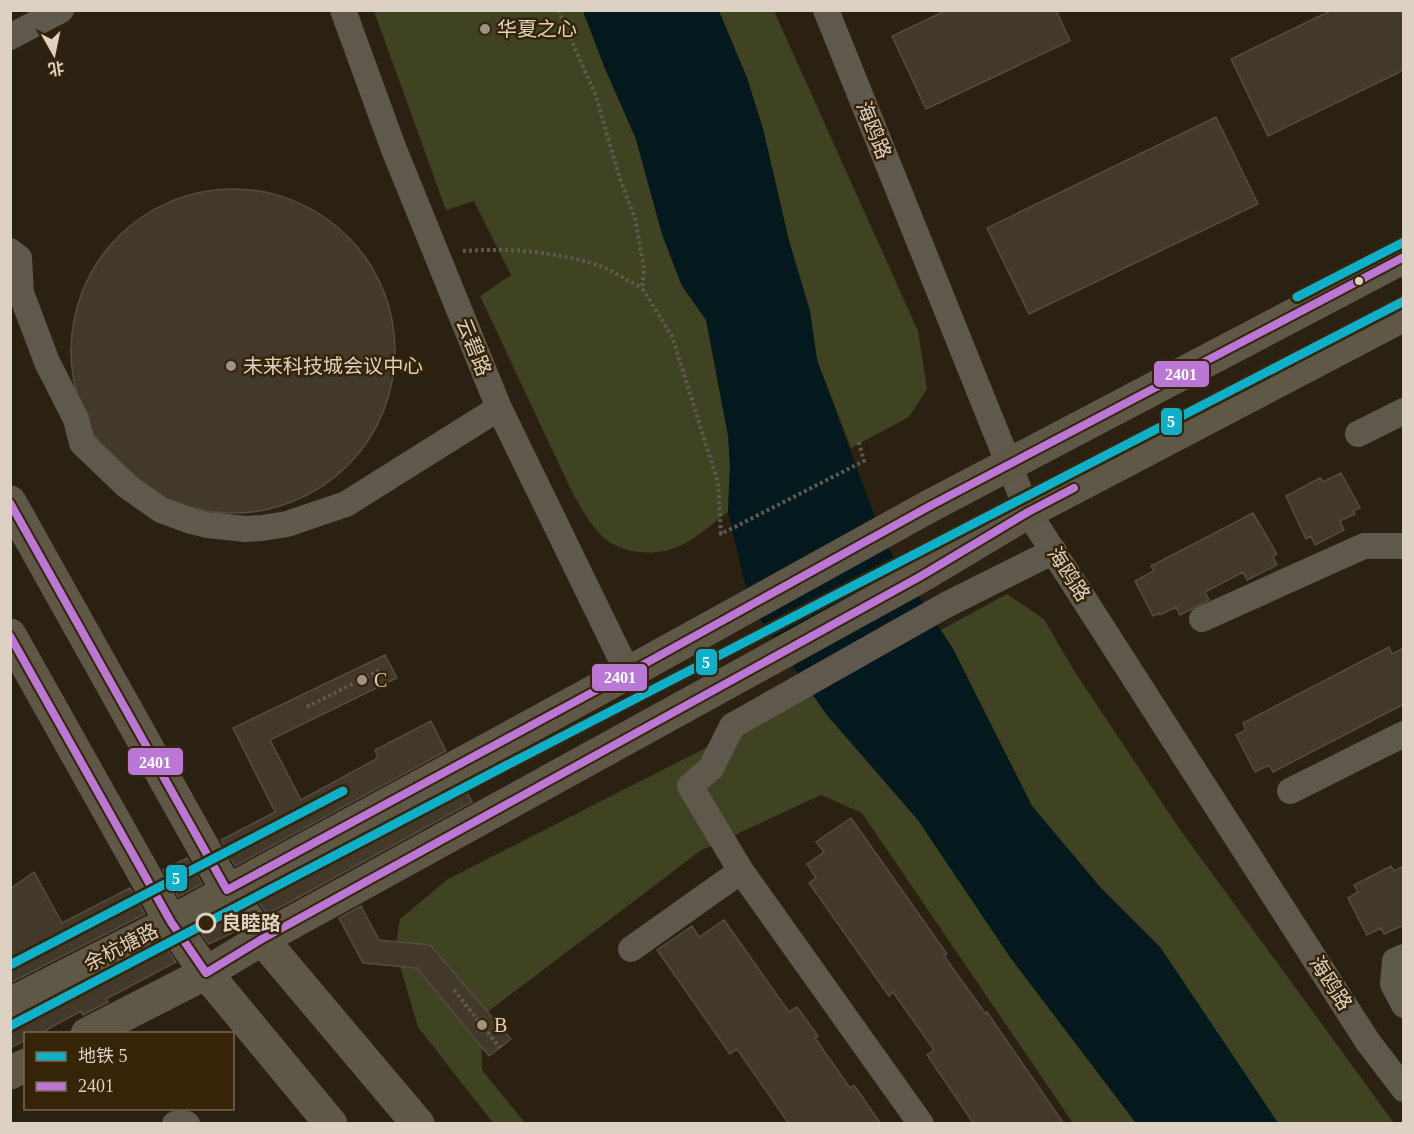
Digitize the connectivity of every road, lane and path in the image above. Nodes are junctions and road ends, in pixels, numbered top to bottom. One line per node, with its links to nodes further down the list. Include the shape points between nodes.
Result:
1 (61, 10): 5 (street)
2 (343, 10): 7 (street, 云碧路)
3 (558, 10): 9 (path, via 596,96 635,218 644,268)
4 (826, 10): 15 (street, 海鸥路)
5 (10, 36)
6 (10, 251): 11 (street, via 19,258 21,293 47,362 76,419 82,443 127,486 161,510 191,521 262,528 287,524 346,504)
7 (436, 253): 9 (path, via 554,253 605,268); 11 (street, 云碧路)
8 (1404, 257): 15 (main road, 余杭塘路)
9 (642, 288): 14 (path, via 672,336 718,483 721,534 864,461)
10 (1404, 315): 17 (main road)
11 (499, 408): 23 (street, 云碧路)
12 (1404, 411): 13 (street)
13 (1358, 434)
14 (858, 440)
15 (1008, 466): 17 (street, 海鸥路); 23 (main road, 余杭塘路)
16 (10, 502): 28 (main road)
17 (1029, 512): 19 (street, 海鸥路); 30 (main road, via 921,576)
18 (1404, 546): 20 (street, via 1364,546)
19 (1054, 551): 27 (street, via 946,605 732,726 711,768 690,786); 41 (street, 海鸥路, via 1368,1042)
20 (1202, 619)
21 (10, 635): 29 (main road)
22 (382, 669): 24 (path)
23 (628, 673): 28 (main road, 余杭塘路)
24 (307, 707)
25 (1404, 734): 26 (street)
26 (1290, 791)
27 (741, 871): 31 (street); 46 (street)
28 (227, 890): 29 (main road, 余杭塘路); 30 (main road)
29 (171, 922): 33 (main road); 35 (main road, 余杭塘路)
30 (262, 939): 33 (main road); 45 (main road)
31 (632, 949)
32 (1404, 957): 36 (street, via 1395,961 1393,984)
33 (206, 973): 37 (main road); 44 (main road)
34 (454, 990): 38 (path)
35 (10, 1004)
36 (1404, 1005)
37 (91, 1032)
38 (500, 1048)
39 (24, 1066): 40 (main road)
40 (10, 1072)
41 (1404, 1089)
42 (175, 1124): 43 (street)
43 (187, 1124)
44 (331, 1124)
45 (418, 1124)
46 (921, 1124)

